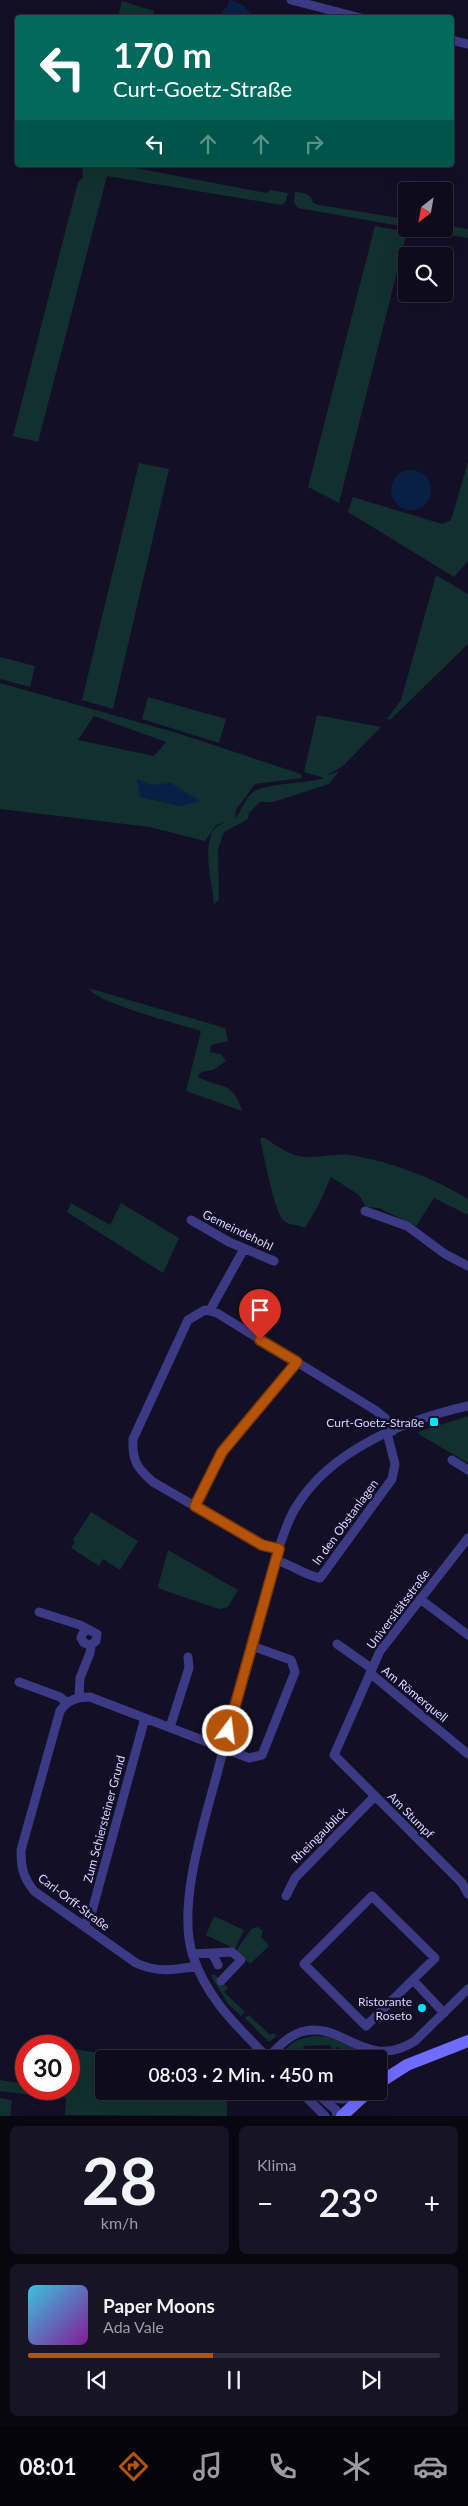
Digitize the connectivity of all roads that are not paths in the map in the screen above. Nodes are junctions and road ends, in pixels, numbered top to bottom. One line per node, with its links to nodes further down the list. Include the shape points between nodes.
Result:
1 (291, 0): 2 (street)
2 (349, 15)
3 (454, 41): 4 (street)
4 (468, 44)
5 (365, 1211): 9 (street, via 407,1226 445,1254)
6 (191, 1220): 7 (street, Gemeindehohl)
7 (244, 1249): 8 (street, Gemeindehohl); 10 (street)
8 (274, 1261)
9 (468, 1266)
10 (210, 1310): 11 (street); 16 (street, via 188,1320 133,1439 132,1452 138,1469 153,1482)
11 (297, 1362): 13 (street, via 375,1410 385,1418); 16 (street, via 222,1452)
12 (468, 1406): 13 (street, via 430,1416)
13 (390, 1432): 18 (street, via 356,1449 324,1473 297,1506 284,1530); 19 (street, In den Obstanlagen, via 395,1464 392,1479 320,1578)
14 (452, 1460): 15 (street)
15 (468, 1470)
16 (195, 1506): 18 (street, via 262,1545)
17 (468, 1538): 20 (street, Universitätsstraße)
18 (279, 1549): 19 (street)
19 (275, 1560): 24 (street)
20 (420, 1599): 22 (street); 26 (street, Universitätsstraße, via 380,1651)
21 (39, 1612): 28 (street, via 80,1625 96,1634 80,1678)
22 (468, 1635)
23 (337, 1644): 26 (street, Am Römerquell)
24 (252, 1646): 32 (street); 32 (street, via 291,1660 295,1672 262,1755 249,1758)
25 (188, 1657): 31 (street, via 189,1668)
26 (371, 1671): 33 (street, Am Römerquell); 34 (street, Universitätsstraße)
27 (20, 1682): 29 (street, via 60,1696)
28 (79, 1697): 29 (street); 30 (street, via 90,1697)
29 (66, 1702): 38 (street, Carl-Orff-Straße, via 60,1711 21,1850 21,1868 34,1891)
30 (145, 1718): 31 (street); 38 (street, Zum Schiersteiner Grund, via 92,1911)
31 (170, 1728): 32 (street)
32 (224, 1748): 40 (street, via 194,1862 188,1918)
33 (468, 1754)
34 (334, 1755): 35 (street, Am Stumpf)
35 (375, 1796): 36 (street, Am Stumpf, via 462,1883); 37 (street, Rheingaublick, via 295,1878)
36 (468, 1894)
37 (286, 1896)
38 (84, 1926): 42 (street, Carl-Orff-Straße, via 149,1969 170,1971)
39 (212, 1953): 40 (street); 41 (street); 44 (street, via 232,1952 241,1960)
40 (192, 1954): 42 (street)
41 (218, 1965)
42 (197, 1966): 48 (street, via 215,2000 236,2027)
43 (413, 1980): 43 (street, via 366,2026 304,1964 372,1896 435,1958); 46 (street)
44 (221, 1981)
45 (468, 1990): 46 (street)
46 (444, 2013): 51 (street, via 416,2041)
47 (468, 2041): 52 (main road, via 407,2065)
48 (260, 2050)
49 (277, 2050): 50 (street, via 292,2036 315,2030)
50 (371, 2050)
51 (387, 2051)
52 (387, 2078)
53 (308, 2100): 56 (street)
54 (324, 2100): 59 (street, via 336,2110)
55 (359, 2100): 60 (main road)
56 (312, 2104): 57 (street); 58 (street)
57 (318, 2116)
58 (325, 2116)
59 (337, 2116)
60 (342, 2116)

